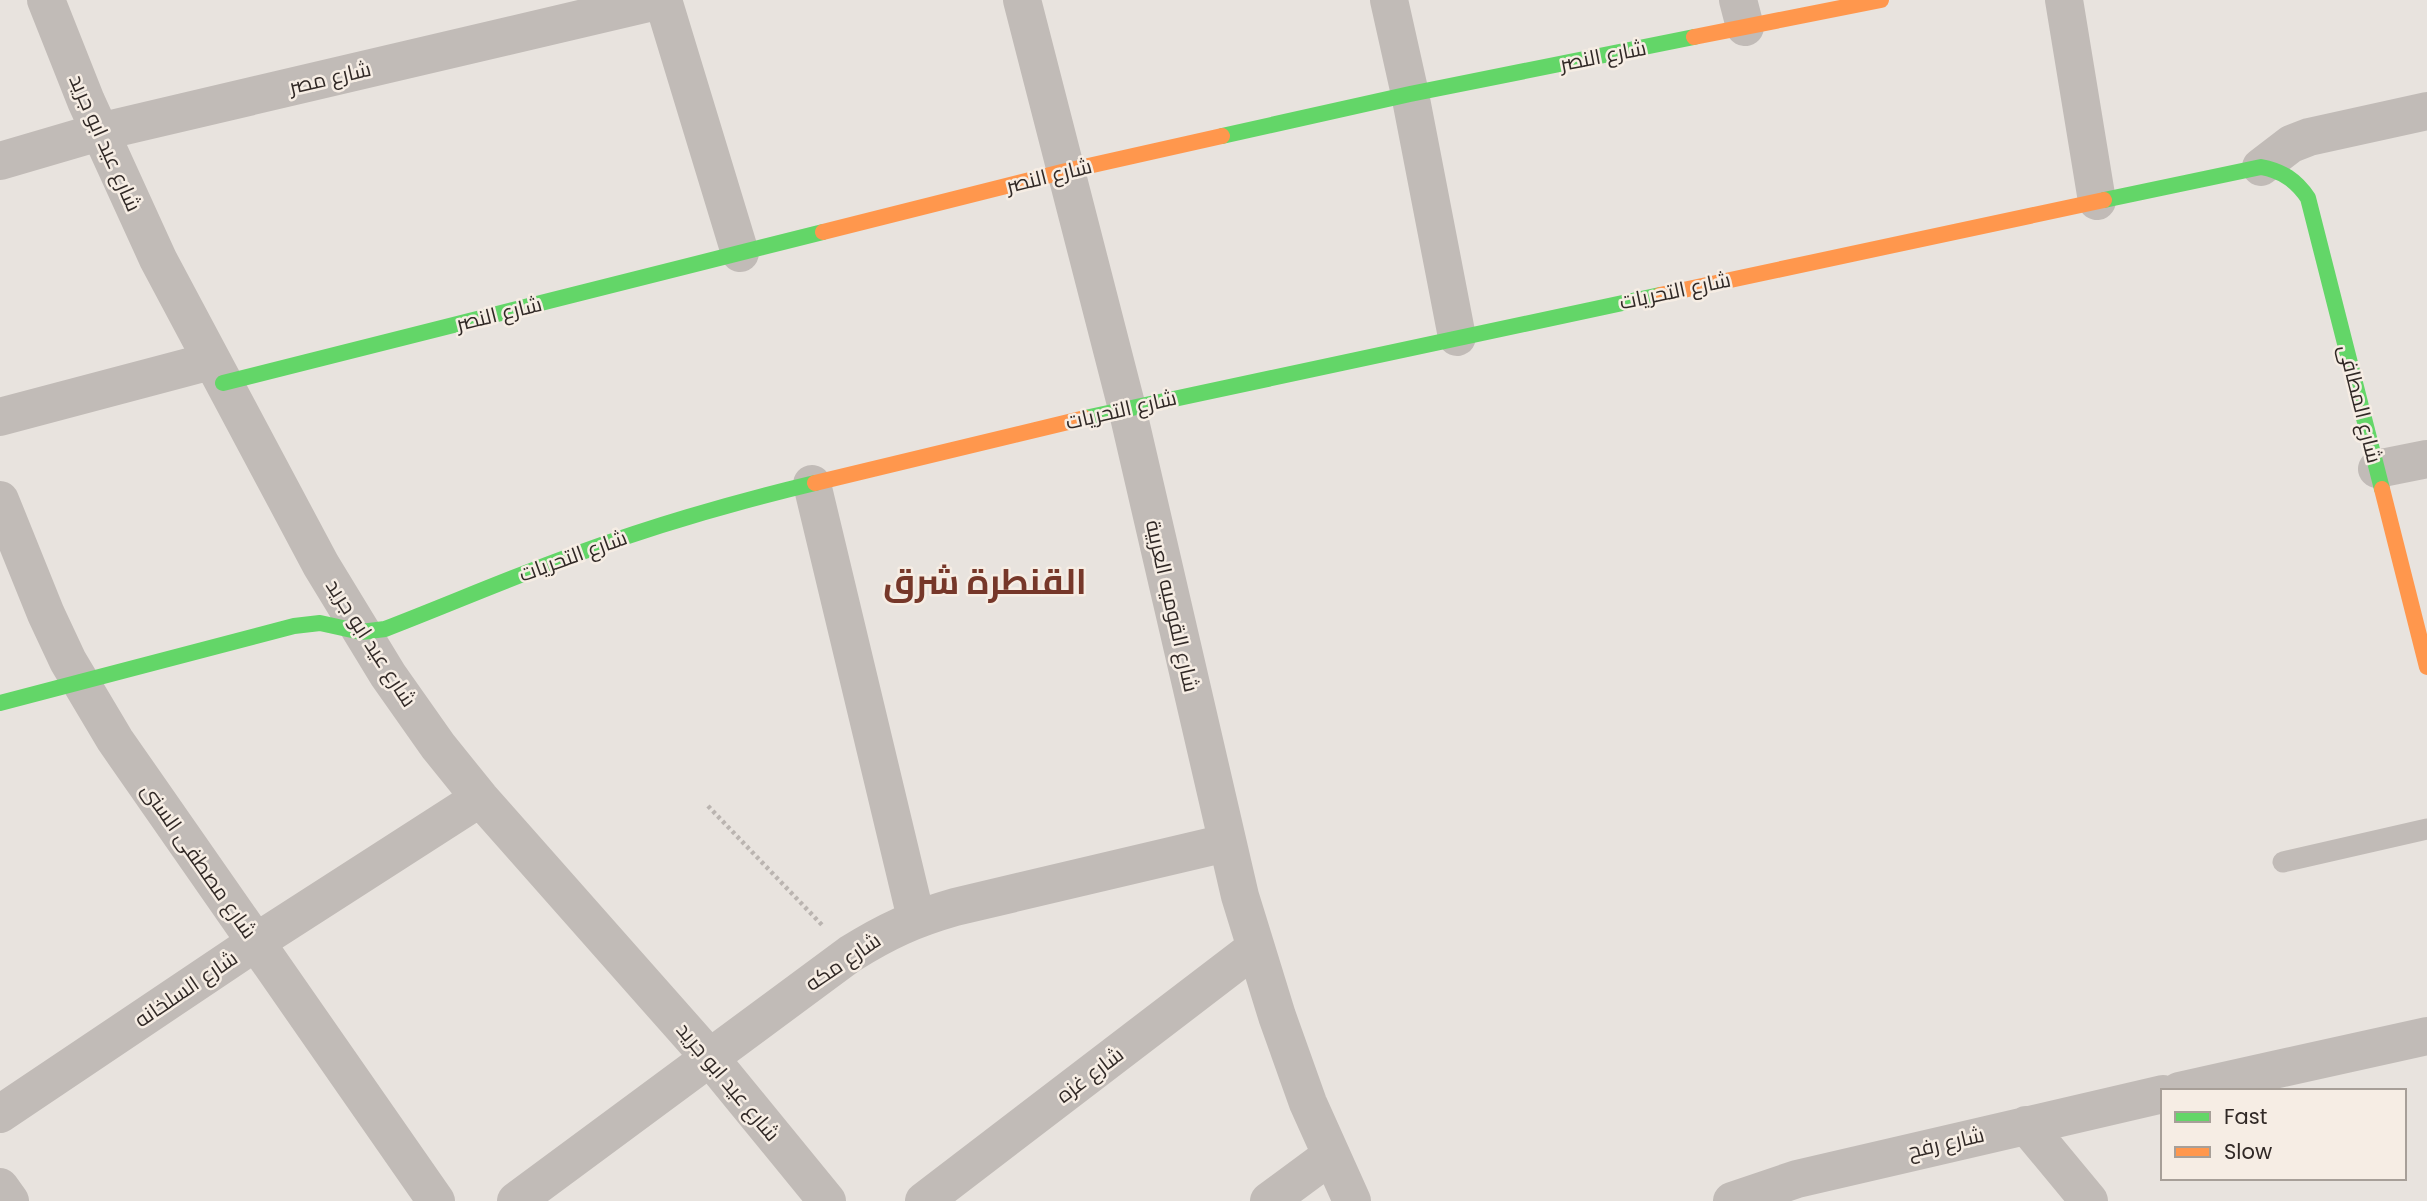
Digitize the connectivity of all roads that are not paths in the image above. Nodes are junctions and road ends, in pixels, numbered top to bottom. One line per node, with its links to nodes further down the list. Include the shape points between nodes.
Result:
1 (46, 0): 10 (street, شارع عيد ابو جريد)
2 (662, 0): 10 (street, شارع مصر); 15 (street)
3 (1023, 0): 13 (street, شارع القوميه العربية)
4 (1389, 0): 8 (street)
5 (1881, 0): 7 (street, شارع النصر)
6 (2064, 0): 14 (street)
7 (1742, 14): 8 (street, شارع النصر)
8 (1410, 94): 13 (street, شارع النصر); 16 (street)
9 (2427, 111): 12 (street, via 2309,136)
10 (99, 132): 11 (street, شارع مصر); 17 (street, شارع عيد ابو جريد)
11 (0, 160)
12 (2261, 167): 14 (street, شارع التحريات); 21 (street, شارع المطافى, via 2290,176 2308,198)
13 (1066, 171): 15 (street, شارع النصر); 18 (street, شارع القوميه العربية)
14 (2097, 201): 16 (street, شارع التحريات)
15 (740, 253): 17 (street, شارع النصر)
16 (1457, 337): 18 (street, شارع التحريات)
17 (217, 372): 19 (street, شارع النصر); 24 (street, شارع عيد ابو جريد)
18 (1127, 408): 22 (street, شارع التحريات); 30 (street, شارع القوميه العربية)
19 (0, 417)
20 (2427, 459): 21 (street)
21 (2377, 469): 25 (street, شارع المطافى)
22 (812, 484): 24 (street, شارع التحريات, via 668,523 385,629); 32 (street)
23 (0, 500): 26 (street, شارع مصطفى السنى)
24 (361, 633): 26 (street, شارع التحريات, via 329,624 294,626); 28 (street, شارع عيد ابو جريد, via 438,746)
25 (2427, 667)
26 (79, 683): 27 (street, شارع التحريات); 33 (street, شارع مصطفى السنى)
27 (0, 703)
28 (480, 798): 33 (street, شارع السلخانه); 36 (street, شارع عيد ابو جريد)
29 (2427, 829): 31 (lane)
30 (1227, 842): 32 (street, شارع مكه); 34 (street, شارع القوميه العربية)
31 (2283, 862)
32 (916, 918): 36 (street, شارع مكه, via 850,954)
33 (256, 943): 39 (street, شارع السلخانه); 44 (street, شارع مصطفى السنى)
34 (1255, 948): 41 (street, شارع القوميه العربية); 47 (street, شارع غزه)
35 (2427, 1036): 37 (street)
36 (710, 1058): 45 (street, شارع مكه); 46 (street, شارع عيد ابو جريد)
37 (2188, 1089)
38 (2161, 1094): 40 (street, شارع رفح)
39 (0, 1114)
40 (2026, 1125): 50 (street, شارع رفح, via 1797,1179); 51 (street)
41 (1330, 1156): 48 (street); 49 (street, شارع القوميه العربية)
42 (0, 1187): 43 (street)
43 (10, 1201)
44 (436, 1201)
45 (516, 1201)
46 (827, 1201)
47 (924, 1201)
48 (1269, 1201)
49 (1352, 1201)
50 (1732, 1201)
51 (2089, 1201)

